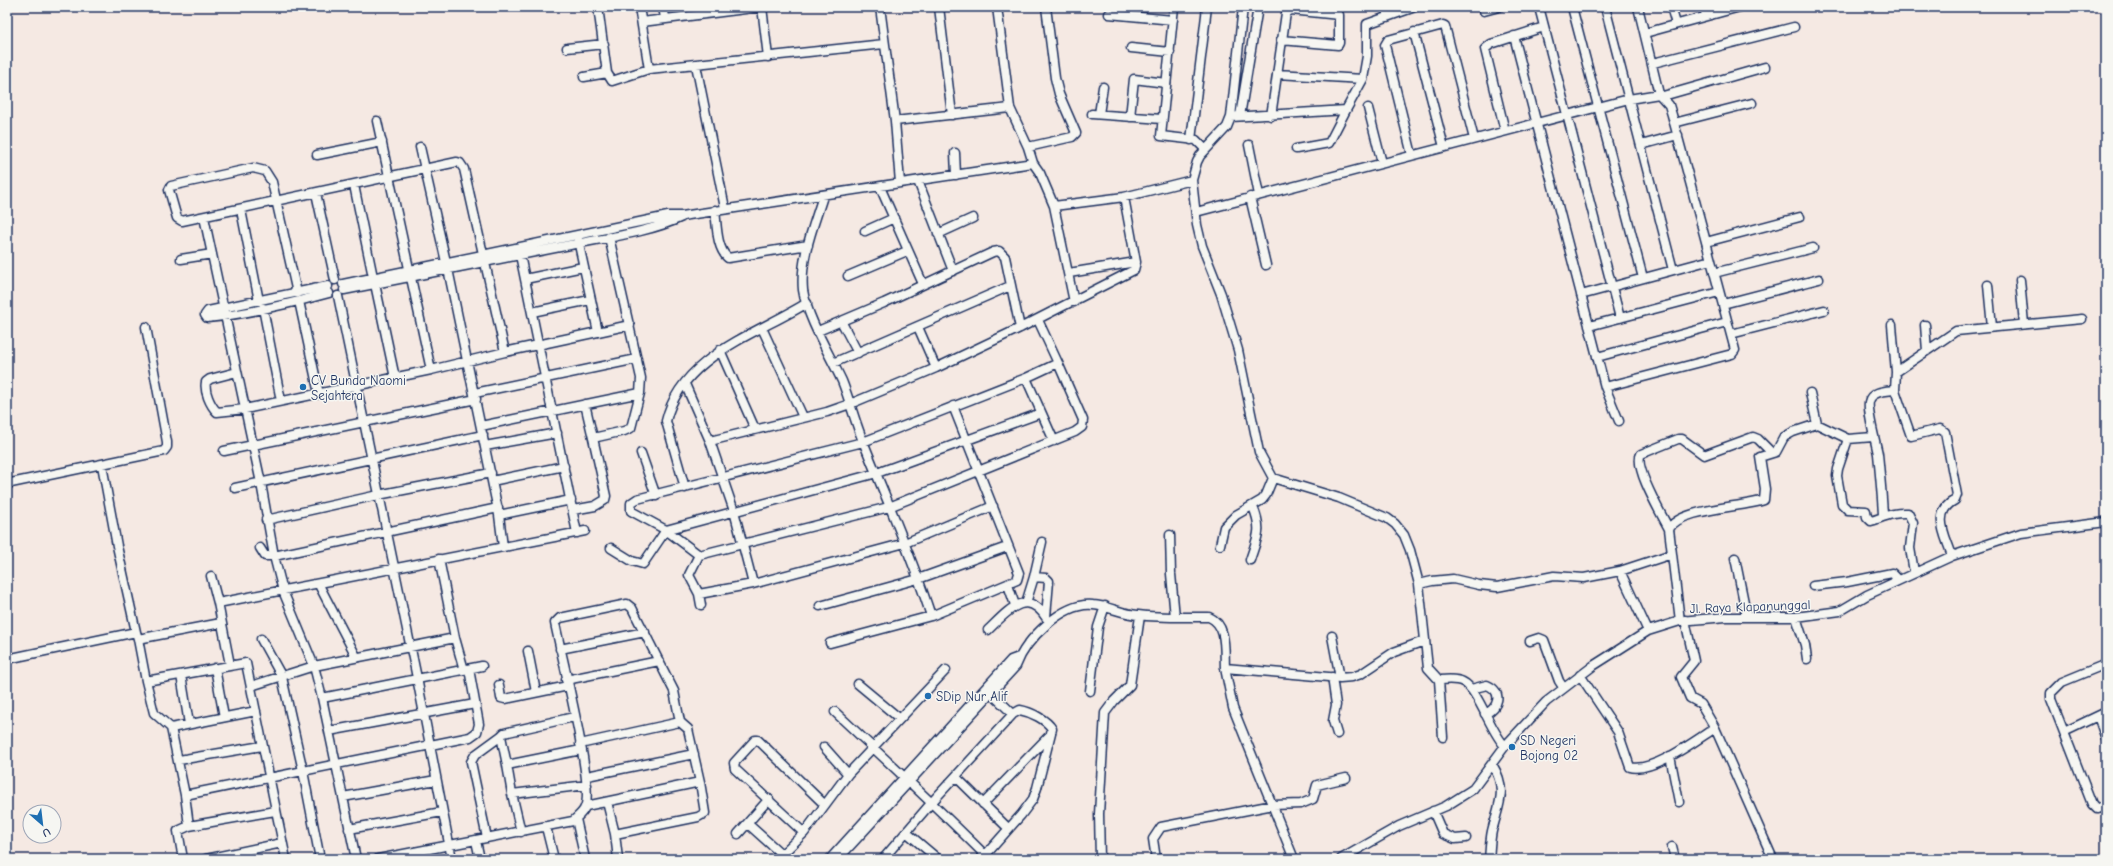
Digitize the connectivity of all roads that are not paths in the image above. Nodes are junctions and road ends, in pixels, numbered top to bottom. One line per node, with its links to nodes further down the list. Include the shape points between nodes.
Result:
1 (598, 7): 37 (street)
2 (639, 7): 29 (street)
3 (663, 7): 27 (street)
4 (761, 7): 27 (street); 42 (street)
5 (880, 7): 38 (street)
6 (939, 7): 60 (street)
7 (998, 7): 57 (street)
8 (1046, 7): 79 (street, via 1055,78 1076,133 1072,137)
9 (1174, 7): 28 (street)
10 (1206, 7): 74 (street)
11 (1243, 7): 65 (street)
12 (1258, 7): 62 (street)
13 (1384, 7): 25 (street)
14 (1415, 7): 25 (street)
15 (1499, 7): 23 (street)
16 (1538, 7): 31 (street)
17 (1572, 7): 56 (street)
18 (1605, 7): 54 (street)
19 (1638, 7): 34 (street)
20 (1671, 7): 30 (street)
21 (1704, 7): 26 (street)
22 (1738, 7): 26 (street)
23 (1484, 11)
24 (1109, 14): 28 (street)
25 (1389, 15): 50 (street, via 1366,24 1367,56)
26 (1706, 16): 30 (street)
27 (665, 18): 29 (street)
28 (1173, 20): 41 (street)
29 (642, 22): 46 (street)
30 (1676, 24): 34 (street)
31 (1544, 27): 35 (street); 61 (street)
32 (1794, 27): 43 (street)
33 (1414, 32): 73 (street, via 1445,26); 80 (street); 85 (street, via 1388,40 1385,45)
34 (1645, 33): 43 (street)
35 (1514, 36): 69 (street); 71 (street, via 1491,44 1485,49)
36 (1281, 40): 36 (street, via 1287,11 1339,15 1338,45); 48 (street)
37 (604, 44): 39 (street); 47 (street)
38 (884, 44): 42 (street); 68 (street)
39 (567, 48)
40 (1131, 48): 41 (street)
41 (1170, 52): 51 (street)
42 (768, 57): 44 (street)
43 (1653, 63): 53 (street)
44 (696, 65): 46 (street); 103 (street)
45 (1766, 67): 53 (street)
46 (649, 69): 47 (street, via 613,81)
47 (607, 73): 49 (street)
48 (1277, 74): 50 (street); 63 (street)
49 (584, 77)
50 (1363, 79): 59 (street)
51 (1166, 83): 64 (street, via 1134,79); 66 (street)
52 (1103, 86): 64 (street, via 1096,114)
53 (1661, 95): 54 (street); 70 (street, via 1669,105)
54 (1629, 99): 56 (street); 77 (street)
55 (1752, 103): 70 (street)
56 (1598, 107): 61 (street); 136 (street)
57 (1010, 108): 60 (street); 79 (street)
58 (1368, 108): 86 (street)
59 (1346, 110): 63 (street); 82 (street, via 1329,143)
60 (952, 115): 68 (street)
61 (1567, 115): 69 (street); 145 (street)
62 (1240, 116): 63 (street); 65 (street)
63 (1271, 116)
64 (1130, 117): 66 (street)
65 (1231, 117): 81 (street, via 1227,127)
66 (1162, 119): 74 (street, via 1161,136)
67 (377, 120): 75 (street)
68 (895, 121): 93 (street)
69 (1536, 123): 71 (street); 149 (street)
70 (1674, 123): 72 (street)
71 (1505, 131): 73 (street)
72 (1678, 135): 77 (street); 116 (street)
73 (1474, 139): 80 (street)
74 (1191, 140): 81 (street, via 1196,140)
75 (382, 142): 84 (street); 90 (street)
76 (1249, 145): 97 (street)
77 (1640, 145): 130 (street)
78 (420, 147): 88 (street)
79 (1028, 147): 87 (street)
80 (1444, 147): 85 (street)
81 (1205, 149): 91 (street, via 1197,162)
82 (1296, 149)
83 (955, 153): 89 (street)
84 (317, 155)
85 (1412, 155): 86 (street)
86 (1382, 162): 97 (street)
87 (1033, 163): 89 (street); 102 (street)
88 (426, 169): 90 (street); 123 (street, via 457,162 462,164); 126 (street)
89 (956, 175): 92 (street)
90 (390, 177): 94 (street); 129 (street)
91 (1192, 180): 99 (street); 106 (street)
92 (918, 181): 93 (street); 113 (street)
93 (900, 183): 95 (street)
94 (354, 185): 96 (street); 141 (street)
95 (880, 187): 98 (street); 110 (street)
96 (316, 193): 101 (street); 139 (street)
97 (1259, 195): 100 (street)
98 (823, 196): 103 (street); 117 (street)
99 (1124, 197): 102 (street); 125 (street)
100 (1250, 197): 106 (street); 128 (street)
101 (276, 200): 104 (street); 108 (street, via 272,182 265,171 259,168 171,186 169,190 179,220); 150 (street)
102 (1054, 206): 132 (street)
103 (725, 208): 105 (street)
104 (241, 210): 108 (street); 154 (street)
105 (716, 210): 107 (street); 117 (street, via 719,237 728,258)
106 (1196, 212): 237 (street, via 1202,246 1221,294 1238,350 1259,452)
107 (682, 216): 114 (street, via 669,223); 115 (street, via 668,216)
108 (204, 217): 121 (street)
109 (1800, 217): 116 (street)
110 (894, 218): 112 (street); 120 (street)
111 (973, 218): 113 (street)
112 (865, 231)
113 (938, 234): 131 (street)
114 (609, 236): 115 (street); 166 (street)
115 (578, 239): 119 (street); 127 (street)
116 (1706, 242): 124 (street)
117 (808, 245): 153 (street, via 803,275 803,292)
118 (1813, 248): 133 (street)
119 (519, 251): 123 (street); 137 (street)
120 (907, 251): 134 (street); 142 (street)
121 (212, 254): 122 (street); 156 (street)
122 (181, 259)
123 (484, 259): 126 (street); 181 (street)
124 (1711, 260): 130 (street); 133 (street)
125 (1136, 262): 132 (street); 152 (street, via 1134,270)
126 (447, 266): 129 (street); 135 (street); 185 (street)
127 (583, 266): 137 (street); 151 (street)
128 (1266, 266)
129 (409, 269): 135 (street); 141 (street)
130 (1673, 270): 136 (street)
131 (953, 271): 142 (street); 144 (street, via 999,251 1006,257)
132 (1069, 273): 152 (street)
133 (1714, 273): 148 (street)
134 (848, 276)
135 (412, 278): 141 (street); 189 (street)
136 (1643, 278): 145 (street)
137 (525, 279): 158 (street)
138 (1819, 279): 155 (street)
139 (335, 280): 146 (street); 147 (street)
140 (2020, 280): 165 (street)
141 (374, 281): 147 (street); 192 (street)
142 (923, 284): 163 (street)
143 (1988, 285): 172 (street)
144 (1010, 286): 171 (street); 174 (street)
145 (1612, 286): 149 (street); 160 (street)
146 (328, 289): 147 (street); 150 (street)
147 (341, 290): 196 (street)
148 (1719, 292): 155 (street); 160 (street)
149 (1581, 295): 168 (street)
150 (298, 297): 154 (street); 201 (street)
151 (590, 300): 158 (street); 176 (street)
152 (1074, 302): 162 (street)
153 (807, 303): 173 (street); 175 (street)
154 (261, 304): 156 (street); 159 (street); 203 (street)
155 (1722, 304): 164 (street)
156 (223, 308): 159 (street); 159 (street, via 206,312 205,316)
157 (1824, 310): 177 (street)
158 (532, 312): 178 (street)
159 (226, 316): 190 (street)
160 (1620, 318): 168 (street)
161 (2082, 319): 165 (street)
162 (1038, 320): 174 (street); 186 (street)
163 (842, 321): 175 (street); 182 (street)
164 (1727, 322): 177 (street); 183 (street)
165 (2024, 324): 172 (street)
166 (630, 325): 176 (street); 184 (street)
167 (1925, 325): 180 (street)
168 (1589, 326): 183 (street)
169 (1892, 326): 191 (street)
170 (146, 327): 231 (street, via 167,447 164,451)
171 (918, 327): 182 (street); 188 (street)
172 (1992, 327): 180 (street, via 1956,331)
173 (762, 328): 179 (street); 210 (street)
174 (1020, 328): 188 (street)
175 (818, 331): 187 (street)
176 (598, 332): 178 (street)
177 (1731, 334): 197 (street, via 1735,350 1732,354)
178 (539, 346): 181 (street); 193 (street)
179 (720, 350): 195 (street, via 693,373); 215 (street)
180 (1927, 350): 191 (street)
181 (505, 352): 185 (street)
182 (858, 353): 187 (street)
183 (1597, 357): 197 (street)
184 (637, 359): 193 (street); 199 (street, via 641,378)
185 (467, 362): 189 (street); 202 (street)
186 (1058, 363): 194 (street); 223 (street, via 1083,420 1082,427)
187 (833, 364): 205 (street)
188 (936, 368): 205 (street)
189 (432, 370): 192 (street)
190 (237, 372): 207 (street); 207 (street, via 210,379 206,382 206,389 211,405 217,412)
191 (1896, 372): 198 (street)
192 (395, 378): 196 (street)
193 (546, 378): 202 (street); 208 (street)
194 (1026, 378): 206 (street); 209 (street)
195 (685, 384): 221 (street); 241 (street, via 668,410 666,420)
196 (356, 386): 201 (street); 212 (street)
197 (1605, 387): 211 (street)
198 (1895, 390): 218 (street, via 1879,392 1869,402); 269 (street, via 1911,436 1940,429 1945,432 1957,495 1955,500 1947,504 1941,527)
199 (640, 393): 204 (street); 219 (street, via 631,428)
200 (1810, 393): 213 (street)
201 (319, 394): 203 (street)
202 (475, 396): 212 (street); 214 (street)
203 (281, 401): 207 (street)
204 (585, 404): 208 (street); 219 (street)
205 (850, 404): 210 (street); 224 (street)
206 (954, 406): 222 (street); 224 (street)
207 (245, 409): 225 (street)
208 (552, 411): 214 (street); 216 (street)
209 (1041, 413): 222 (street); 223 (street)
210 (803, 417): 215 (street)
211 (1618, 421)
212 (364, 423): 225 (street); 230 (street)
213 (1817, 424): 220 (street); 229 (street, via 1784,437 1779,450)
214 (481, 426): 217 (street)
215 (755, 429): 221 (street)
216 (557, 433): 226 (street); 232 (street)
217 (483, 435): 226 (street); 230 (street)
218 (1873, 437): 220 (street); 251 (street, via 1878,452)
219 (593, 438): 248 (street, via 605,500 596,506)
220 (1848, 440): 251 (street, via 1838,469 1842,504 1848,510 1866,511 1871,521)
221 (710, 441): 236 (street)
222 (968, 441): 233 (street); 234 (street)
223 (1054, 441): 233 (street)
224 (863, 442): 234 (street); 236 (street)
225 (253, 446): 227 (street); 239 (street)
226 (485, 446): 235 (street)
227 (224, 451)
228 (641, 453): 243 (street)
229 (1772, 453): 254 (street, via 1764,454 1760,459 1765,482 1764,500 1684,518 1674,522); 254 (street, via 1753,437 1704,455 1678,439 1641,454 1640,464 1646,483)
230 (372, 459): 239 (street); 242 (street)
231 (102, 465): 238 (street); 304 (street)
232 (564, 466): 235 (street); 244 (street)
233 (980, 471): 245 (street); 246 (street)
234 (877, 473): 246 (street); 250 (street)
235 (491, 477): 242 (street); 249 (street)
236 (722, 477): 241 (street); 250 (street)
237 (1273, 478): 247 (street, via 1266,495); 281 (street, via 1339,498 1387,518 1404,535)
238 (11, 483)
239 (261, 484): 240 (street); 252 (street)
240 (235, 488)
241 (686, 488): 243 (street)
242 (378, 495): 252 (street); 256 (street)
243 (656, 496): 255 (street, via 637,499 631,503 630,508 631,511)
244 (571, 500): 248 (street); 249 (street)
245 (993, 506): 259 (street); 263 (street)
246 (889, 507): 259 (street); 260 (street)
247 (1253, 507): 261 (street, via 1229,521 1224,527); 272 (street, via 1258,519 1259,534)
248 (573, 510): 262 (street, via 581,532)
249 (499, 511): 256 (street); 262 (street)
250 (734, 511): 255 (street); 260 (street)
251 (1883, 515): 275 (street, via 1900,512 1908,513 1911,517 1914,531 1910,548)
252 (266, 520): 268 (street)
253 (2106, 522): 269 (street, Jl. Raya Klapanunggal, via 2021,533)
254 (1669, 529): 266 (street)
255 (666, 530): 265 (street, via 644,564 632,561); 267 (street)
256 (387, 532): 268 (street); 273 (street)
257 (1170, 535): 295 (street)
258 (1042, 542): 277 (street)
259 (905, 543): 278 (street); 280 (street)
260 (743, 544): 267 (street); 280 (street)
261 (1220, 545)
262 (503, 547): 271 (street)
263 (1007, 547): 278 (street); 283 (street, via 1019,573 1016,582)
264 (260, 548): 268 (street, via 265,556)
265 (611, 548)
266 (1672, 554): 274 (street); 299 (street)
267 (699, 555): 286 (street, via 689,575)
268 (274, 556): 285 (street)
269 (1952, 556): 275 (street, Jl. Raya Klapanunggal)
270 (1735, 558): 296 (street)
271 (439, 559): 273 (street); 306 (street)
272 (1250, 560)
273 (395, 568): 282 (street); 311 (street)
274 (1620, 571): 281 (street, via 1584,578 1554,576 1498,587 1454,579 1432,580); 302 (street)
275 (1914, 572): 279 (street, Jl. Raya Klapanunggal)
276 (211, 576): 288 (street)
277 (1034, 577): 287 (street); 298 (street, via 1046,578 1049,581)
278 (918, 579): 291 (street); 293 (street)
279 (1894, 582): 284 (street, via 1897,578 1892,572 1848,582); 297 (street, Jl. Raya Klapanunggal, via 1840,611)
280 (753, 584): 286 (street)
281 (1419, 584): 308 (street)
282 (319, 585): 285 (street); 314 (street)
283 (1008, 585): 290 (street); 293 (street)
284 (1813, 586)
285 (283, 591): 288 (street); 320 (street)
286 (700, 594): 289 (street)
287 (1026, 602): 290 (street); 298 (street, via 1037,607)
288 (218, 603): 300 (street)
289 (701, 605)
290 (1015, 605): 301 (street)
291 (820, 606)
292 (1105, 606): 294 (street); 298 (street, via 1077,606); 340 (street, via 1098,627)
293 (931, 616): 310 (street)
294 (1140, 616): 295 (street); 435 (street, via 1130,685 1105,713 1099,814)
295 (1175, 617): 323 (street, via 1214,619 1223,636)
296 (1747, 617): 297 (street, Jl. Raya Klapanunggal); 299 (street, Jl. Raya Klapanunggal)
297 (1796, 617): 316 (street)
298 (1047, 620): 339 (street, via 1019,657 1016,666)
299 (1682, 620): 302 (street, Jl. Raya Klapanunggal); 356 (street, via 1694,661 1681,680 1690,698 1702,704)
300 (221, 623): 304 (street); 319 (street)
301 (988, 630)
302 (1648, 630): 327 (street, Jl. Raya Klapanunggal)
303 (645, 632): 312 (street); 312 (street, via 632,608 627,604 560,618 555,623); 317 (street)
304 (137, 636): 315 (street); 332 (street)
305 (1332, 636): 329 (street)
306 (455, 638): 311 (street); 324 (street)
307 (261, 639): 328 (street)
308 (1424, 641): 329 (street, via 1394,652 1361,674); 331 (street, via 1428,668)
309 (1530, 641): 337 (street, via 1539,638 1544,640)
310 (830, 643)
311 (410, 646): 314 (street); 330 (street)
312 (560, 649): 333 (street)
313 (528, 651): 341 (street)
314 (356, 656): 320 (street)
315 (7, 659)
316 (1807, 659)
317 (659, 661): 333 (street); 353 (street, via 674,691)
318 (2106, 664): 358 (street, via 2062,682 2051,693)
319 (230, 665): 322 (street); 336 (street, via 246,663)
320 (314, 666): 328 (street); 342 (street)
321 (482, 666): 324 (street)
322 (215, 668): 326 (street); 350 (street)
323 (1225, 668): 329 (street); 395 (street, via 1233,708)
324 (466, 669): 330 (street); 343 (street)
325 (946, 670): 352 (street)
326 (181, 675): 332 (street); 354 (street)
327 (1580, 675): 337 (street, Jl. Raya Klapanunggal); 371 (street, via 1618,732 1630,766 1646,767)
328 (282, 677): 336 (street); 376 (street)
329 (1336, 677): 359 (street, via 1333,721)
330 (417, 678): 342 (street); 346 (street)
331 (1439, 680): 338 (street, via 1454,679); 362 (street)
332 (146, 681): 355 (street, via 154,713)
333 (567, 683): 341 (street); 351 (street)
334 (858, 684): 352 (street)
335 (499, 685): 341 (street, via 501,698)
336 (251, 686): 344 (street)
337 (1563, 687): 366 (street, Jl. Raya Klapanunggal)
338 (1471, 689): 348 (street); 348 (street, via 1487,685 1496,692 1496,706)
339 (989, 691): 347 (street); 383 (street)
340 (1090, 691)
341 (536, 692)
342 (322, 698): 357 (street)
343 (475, 704): 346 (street); 364 (street, via 479,724 474,735)
344 (256, 712): 350 (street); 365 (street)
345 (835, 712): 369 (street)
346 (424, 714): 357 (street); 364 (street)
347 (1013, 714): 360 (street, via 1020,710 1025,711 1049,724 1052,729); 378 (street)
348 (1485, 714): 366 (street)
349 (2102, 714): 358 (street); 363 (street)
350 (224, 717): 354 (street)
351 (574, 717): 361 (street, via 504,733); 367 (street)
352 (899, 718): 369 (street)
353 (680, 722): 367 (street); 370 (street, via 688,729)
354 (189, 724): 355 (street)
355 (171, 728): 372 (street)
356 (1715, 728): 371 (street); 441 (street)
357 (329, 731): 373 (street)
358 (2064, 732): 397 (street, via 2092,804 2097,808)
359 (1337, 734)
360 (1050, 735): 393 (street); 406 (street, via 1033,798)
361 (501, 736): 375 (street); 412 (street, via 475,755 471,762)
362 (1443, 737)
363 (2106, 739)
364 (430, 744): 373 (street); 381 (street)
365 (262, 746): 372 (street); 379 (street)
366 (1505, 746): 374 (street, Jl. Raya Klapanunggal)
367 (581, 747): 375 (street); 382 (street)
368 (824, 747): 377 (street)
369 (872, 747): 377 (street); 383 (street)
370 (694, 754): 382 (street); 384 (street)
371 (1670, 756): 392 (street)
372 (179, 760): 386 (street)
373 (336, 763): 376 (street); 387 (street)
374 (1492, 764): 399 (street, Jl. Raya Klapanunggal, via 1473,789 1460,799); 439 (street, via 1500,779 1501,796 1492,832)
375 (507, 765): 385 (street)
376 (303, 770): 379 (street); 423 (street)
377 (848, 774): 394 (street)
378 (956, 777): 391 (street); 393 (street)
379 (269, 778): 386 (street); 398 (street)
380 (1346, 778): 395 (street, via 1316,786 1311,800 1301,804)
381 (436, 780): 387 (street); 400 (street)
382 (587, 780): 385 (street); 396 (street)
383 (907, 781): 388 (street); 391 (street)
384 (700, 782): 390 (street); 410 (street, via 705,813 698,817)
385 (512, 794): 407 (street)
386 (186, 795): 403 (street)
387 (343, 797): 405 (street)
388 (890, 798): 431 (street); 432 (street)
389 (769, 799): 394 (street, via 733,766 756,740); 402 (street); 409 (street)
390 (607, 802): 396 (street); 410 (street)
391 (932, 802): 408 (street); 419 (street)
392 (1679, 802)
393 (983, 804): 406 (street)
394 (825, 805): 409 (street)
395 (1273, 805): 436 (street, via 1161,827 1153,839); 437 (street)
396 (586, 806): 401 (street)
397 (2106, 806)
398 (275, 811): 403 (street); 415 (street)
399 (1433, 811): 413 (street, via 1443,834 1455,839); 438 (street, Jl. Raya Klapanunggal, via 1399,826)
400 (442, 812): 405 (street); 416 (street)
401 (576, 819): 404 (street); 429 (street)
402 (748, 824): 411 (street); 418 (street)
403 (189, 826): 420 (street, via 178,831)
404 (546, 826): 407 (street); 428 (street)
405 (350, 828): 424 (street)
406 (1008, 828): 419 (street)
407 (521, 832): 412 (street)
408 (906, 832): 433 (street); 434 (street)
409 (804, 833): 418 (street)
410 (615, 834): 430 (street)
411 (738, 834)
412 (487, 838): 414 (street)
413 (1466, 838)
414 (476, 841): 416 (street); 427 (street)
415 (282, 843): 421 (street); 422 (street)
416 (449, 846): 425 (street); 426 (street)
417 (1672, 847): 440 (street)
418 (782, 857)
419 (983, 857)
420 (183, 859)
421 (206, 859)
422 (286, 859)
423 (320, 859)
424 (356, 859)
425 (378, 859)
426 (452, 859)
427 (480, 859)
428 (554, 859)
429 (585, 859)
430 (618, 859)
431 (830, 859)
432 (838, 859)
433 (882, 859)
434 (936, 859)
435 (1100, 859)
436 (1156, 859)
437 (1294, 859)
438 (1340, 859)
439 (1489, 859)
440 (1675, 859)
441 (1773, 859)

